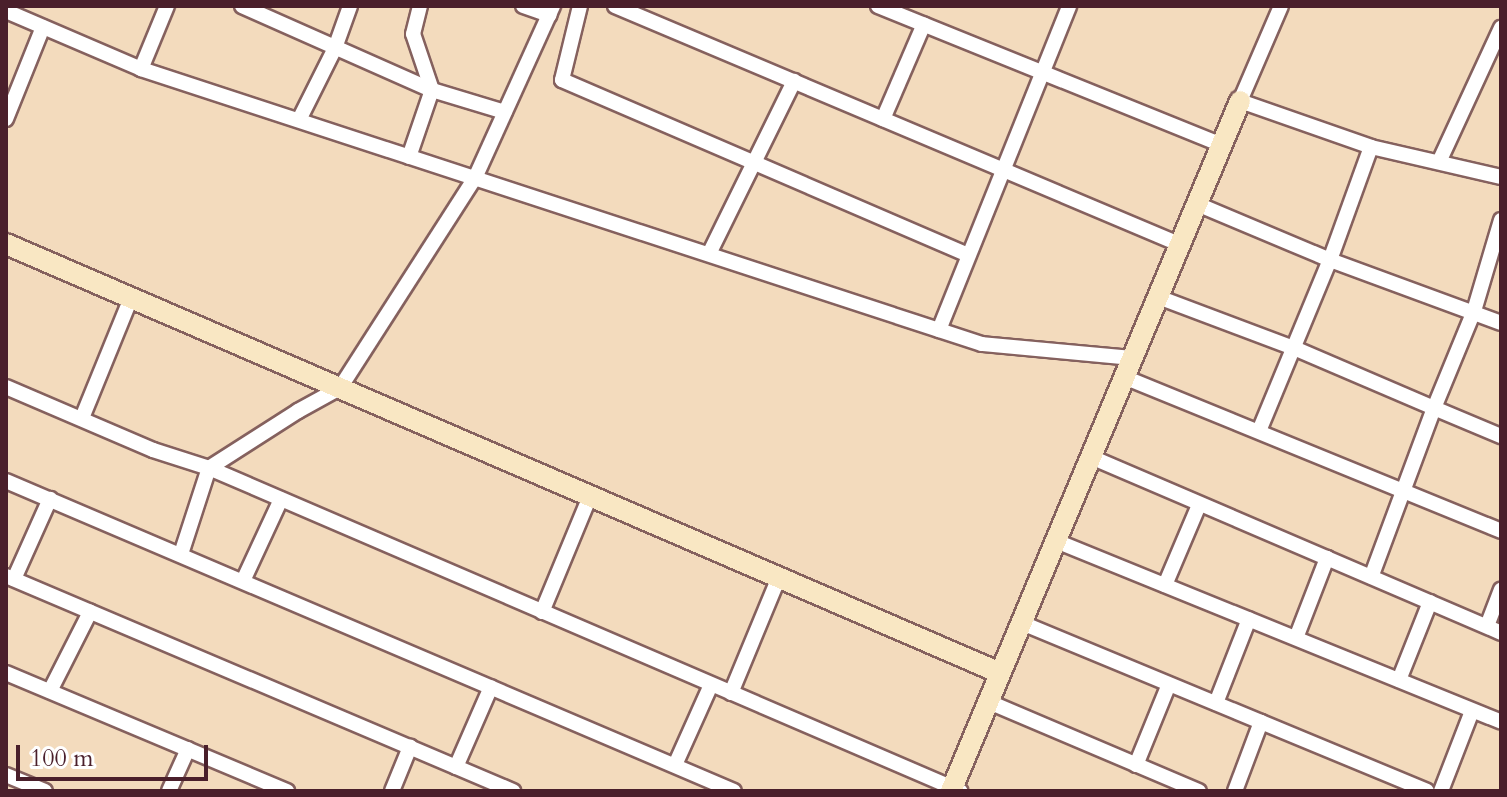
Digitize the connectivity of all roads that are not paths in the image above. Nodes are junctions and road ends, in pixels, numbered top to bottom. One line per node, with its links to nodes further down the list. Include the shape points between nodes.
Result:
1 (167, 6): 17 (street)
2 (242, 6): 16 (street)
3 (350, 6): 16 (street)
4 (420, 6): 20 (street, via 413,34)
5 (523, 6): 12 (street)
6 (580, 6): 30 (street, via 562,80)
7 (615, 6): 19 (street)
8 (878, 6): 13 (street)
9 (1069, 6): 18 (street)
10 (1281, 6): 21 (street)
11 (6, 11): 14 (street)
12 (551, 11): 22 (street)
13 (924, 24): 18 (street); 24 (street)
14 (43, 27): 17 (street); 23 (street)
15 (1501, 28): 29 (street)
16 (335, 48): 20 (street); 25 (street)
17 (141, 69): 25 (street)
18 (1041, 71): 26 (street); 31 (street)
19 (794, 81): 24 (street); 30 (street)
20 (432, 90): 22 (street); 28 (street)
21 (1240, 101): 26 (street); 27 (street)
22 (505, 112): 33 (street)
23 (6, 119)
24 (883, 119): 31 (street)
25 (299, 120): 28 (street)
26 (1220, 144): 34 (street)
27 (1371, 147): 29 (street); 40 (street)
28 (409, 157): 33 (street)
29 (1439, 162): 32 (street)
30 (754, 163): 38 (street); 39 (street)
31 (1002, 169): 37 (street); 39 (street)
32 (1501, 177)
33 (475, 178): 38 (street); 49 (street)
34 (1197, 204): 37 (street); 40 (street)
35 (1501, 220): 43 (street)
36 (6, 244): 42 (street)
37 (1179, 244): 41 (street)
38 (709, 254): 45 (street)
39 (968, 255): 45 (street)
40 (1330, 260): 43 (street); 46 (street)
41 (1158, 297): 46 (street); 47 (street)
42 (131, 298): 49 (street); 51 (street)
43 (1474, 311): 44 (street); 50 (street)
44 (1501, 323)
45 (939, 330): 47 (street, via 982,344)
46 (1294, 348): 50 (street); 52 (street)
47 (1128, 367): 52 (street); 54 (street)
48 (6, 387): 51 (street)
49 (340, 388): 55 (street); 58 (street)
50 (1434, 408): 53 (street); 57 (street)
51 (82, 418): 55 (street)
52 (1259, 431): 57 (street)
53 (1501, 436)
54 (1091, 457): 61 (street); 63 (street)
55 (209, 468): 60 (street); 64 (street)
56 (6, 481): 59 (street)
57 (1404, 493): 62 (street); 67 (street)
58 (590, 496): 66 (street); 74 (street)
59 (50, 499): 64 (street); 68 (street)
60 (281, 499): 69 (street); 74 (street)
61 (1199, 505): 65 (street); 70 (street)
62 (1501, 531)
63 (1056, 541): 70 (street); 76 (street)
64 (181, 554): 69 (street)
65 (1327, 558): 67 (street); 79 (street)
66 (779, 577): 81 (street); 87 (street)
67 (1371, 577): 72 (street)
68 (10, 578): 73 (street)
69 (243, 581): 85 (street)
70 (1165, 585): 75 (street)
71 (1501, 590): 77 (street)
72 (1430, 602): 77 (street); 82 (street)
73 (90, 612): 86 (street); 93 (street)
74 (542, 612): 84 (street)
75 (1249, 619): 79 (street); 89 (street)
76 (1022, 623): 81 (street); 83 (street)
77 (1487, 626): 78 (street)
78 (1501, 633)
79 (1296, 638): 82 (street)
80 (6, 673): 86 (street)
81 (1000, 673): 88 (street)
82 (1399, 680): 90 (street)
83 (1169, 684): 89 (street); 96 (street)
84 (711, 685): 87 (street); 95 (street)
85 (491, 687): 95 (street); 97 (street)
86 (50, 691): 94 (street)
87 (731, 693): 99 (street)
88 (989, 702): 96 (street); 99 (street)
89 (1216, 703): 91 (street)
90 (1472, 711): 92 (street); 109 (street)
91 (1261, 722): 107 (street); 108 (street)
92 (1501, 722)
93 (410, 747): 97 (street); 103 (street)
94 (188, 749): 101 (street); 102 (street)
95 (675, 765): 105 (street)
96 (1136, 765): 106 (street)
97 (456, 767): 104 (street)
98 (7, 780): 100 (street)
99 (955, 790)
100 (45, 791)
101 (169, 791)
102 (287, 791)
103 (392, 791)
104 (513, 791)
105 (734, 791)
106 (1199, 791)
107 (1235, 791)
108 (1427, 791)
109 (1441, 791)

